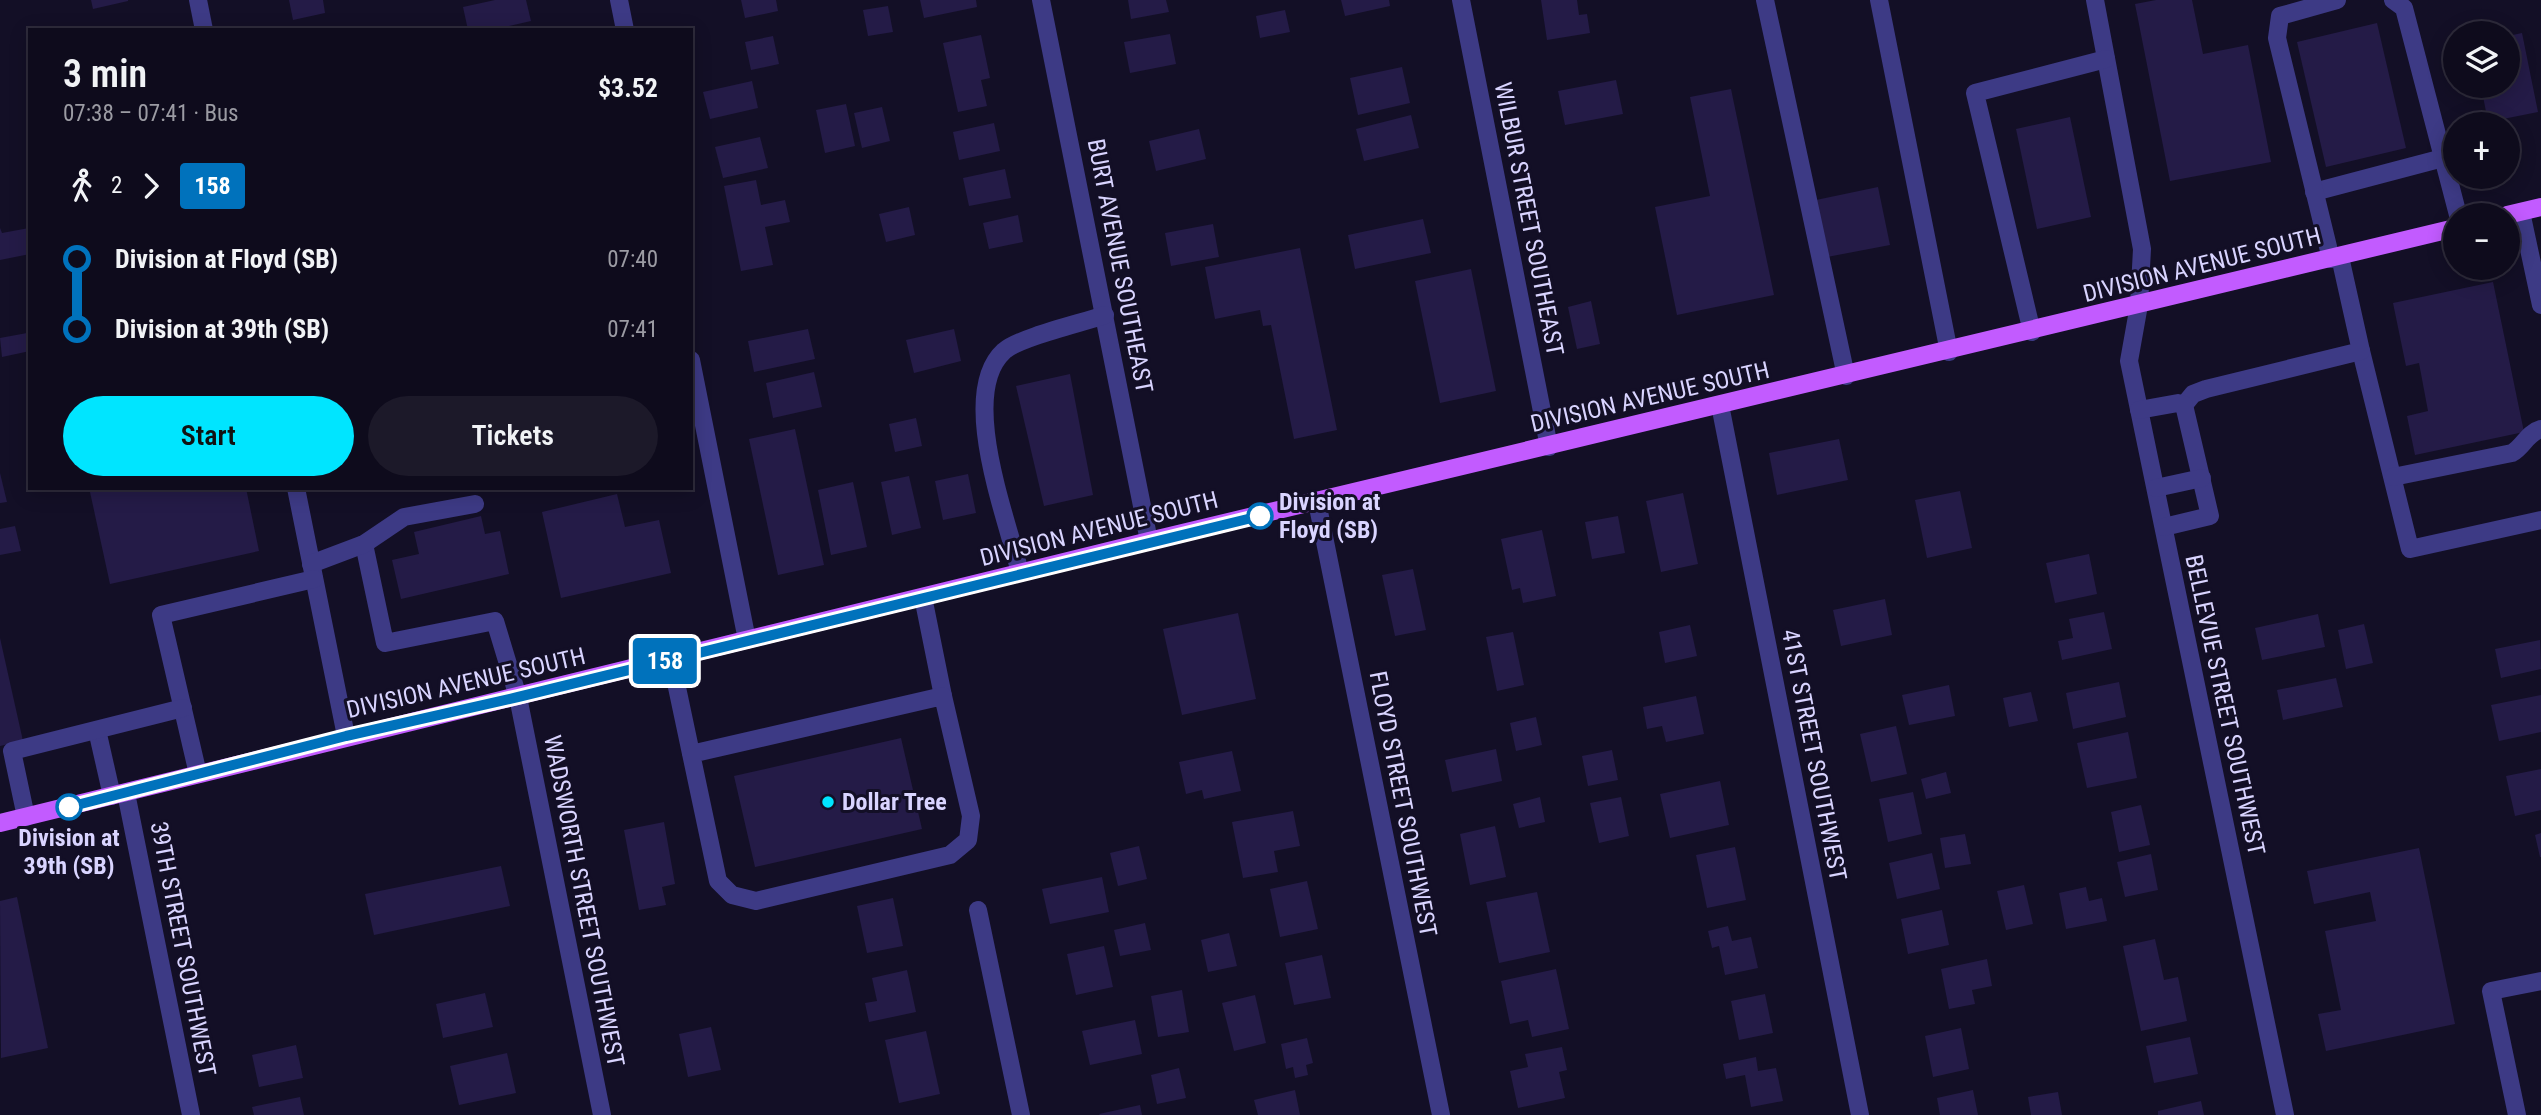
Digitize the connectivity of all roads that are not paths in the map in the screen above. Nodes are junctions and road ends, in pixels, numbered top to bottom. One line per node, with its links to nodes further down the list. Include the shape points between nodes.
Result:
1 (198, 0): 10 (street)
2 (619, 0): 11 (street)
3 (1041, 0): 22 (street, BURT AVENUE SOUTHEAST)
4 (1461, 0): 32 (street, WILBUR STREET SOUTHEAST)
5 (1765, 0): 27 (street)
6 (1879, 0): 25 (street)
7 (2095, 0): 12 (street, BELLEVUE STREET SOUTHWEST)
8 (2337, 0): 14 (street, via 2280,16 2277,38)
9 (2393, 0): 13 (street, via 2404,8)
10 (204, 28)
11 (625, 28)
12 (2106, 59): 20 (street, BELLEVUE STREET SOUTHWEST, via 2142,249); 23 (street, via 1975,93)
13 (2443, 158): 14 (street)
14 (2314, 192): 19 (street)
15 (2541, 207): 16 (main road)
16 (2520, 212)
17 (2443, 231): 19 (main road, DIVISION AVENUE SOUTH)
18 (2520, 234): 21 (street)
19 (2336, 258): 20 (main road, DIVISION AVENUE SOUTH); 24 (street)
20 (2139, 305): 23 (main road, DIVISION AVENUE SOUTH); 30 (street, BELLEVUE STREET SOUTHWEST, via 2129,361)
21 (2541, 305)
22 (1105, 315): 41 (street, BURT AVENUE SOUTHEAST); 44 (street, via 1018,342 1004,352 986,384 992,464)
23 (2032, 332): 25 (main road, DIVISION AVENUE SOUTH)
24 (2361, 351): 29 (street, via 2206,389 2193,394); 33 (street)
25 (1949, 352): 27 (main road, DIVISION AVENUE SOUTH)
26 (693, 370): 46 (street)
27 (1846, 376): 28 (main road, DIVISION AVENUE SOUTH)
28 (1720, 405): 32 (main road, DIVISION AVENUE SOUTH); 64 (street, 41ST STREET SOUTHWEST)
29 (2184, 405): 30 (street); 34 (street)
30 (2139, 410): 35 (street, BELLEVUE STREET SOUTHWEST)
31 (2541, 429): 33 (street, via 2512,453)
32 (1549, 447): 37 (main road, DIVISION AVENUE SOUTH)
33 (2393, 477): 39 (street, via 2410,549)
34 (2202, 478): 35 (street); 40 (street, via 2210,516)
35 (2156, 488): 40 (street, BELLEVUE STREET SOUTHWEST)
36 (296, 490): 43 (street)
37 (1317, 502): 41 (main road, DIVISION AVENUE SOUTH); 63 (street, FLOYD STREET SOUTHWEST)
38 (475, 504): 42 (street, via 404,517)
39 (2541, 520)
40 (2164, 527): 65 (street, BELLEVUE STREET SOUTHWEST)
41 (1149, 541): 44 (main road, DIVISION AVENUE SOUTH)
42 (364, 544): 43 (street); 49 (street, WADSWORTH STREET SOUTHWEST, via 386,643 495,621)
43 (313, 572): 50 (street, via 161,615); 52 (street)
44 (1020, 573): 45 (main road, DIVISION AVENUE SOUTH)
45 (923, 597): 46 (main road, DIVISION AVENUE SOUTH); 48 (street)
46 (747, 640): 47 (main road, DIVISION AVENUE SOUTH)
47 (671, 659): 49 (main road, DIVISION AVENUE SOUTH); 53 (street)
48 (943, 696): 53 (street); 53 (street, via 971,816 968,840 950,855 756,901 732,895 718,881)
49 (518, 697): 52 (main road, DIVISION AVENUE SOUTH); 61 (street, WADSWORTH STREET SOUTHWEST)
50 (183, 708): 51 (street); 54 (street)
51 (97, 730): 55 (street, 39TH STREET SOUTHWEST); 56 (street, via 12,751)
52 (346, 736): 54 (main road, DIVISION AVENUE SOUTH)
53 (691, 754)
54 (198, 774): 55 (main road, DIVISION AVENUE SOUTH)
55 (119, 795): 56 (main road, DIVISION AVENUE SOUTH); 60 (street, 39TH STREET SOUTHWEST)
56 (26, 817): 57 (main road, DIVISION AVENUE SOUTH)
57 (0, 823)
58 (978, 910): 62 (street)
59 (2541, 981): 66 (street, via 2491,990)
60 (191, 1115)
61 (601, 1115)
62 (1021, 1115)
63 (1441, 1115)
64 (1860, 1115)
65 (2285, 1115)
66 (2517, 1115)

